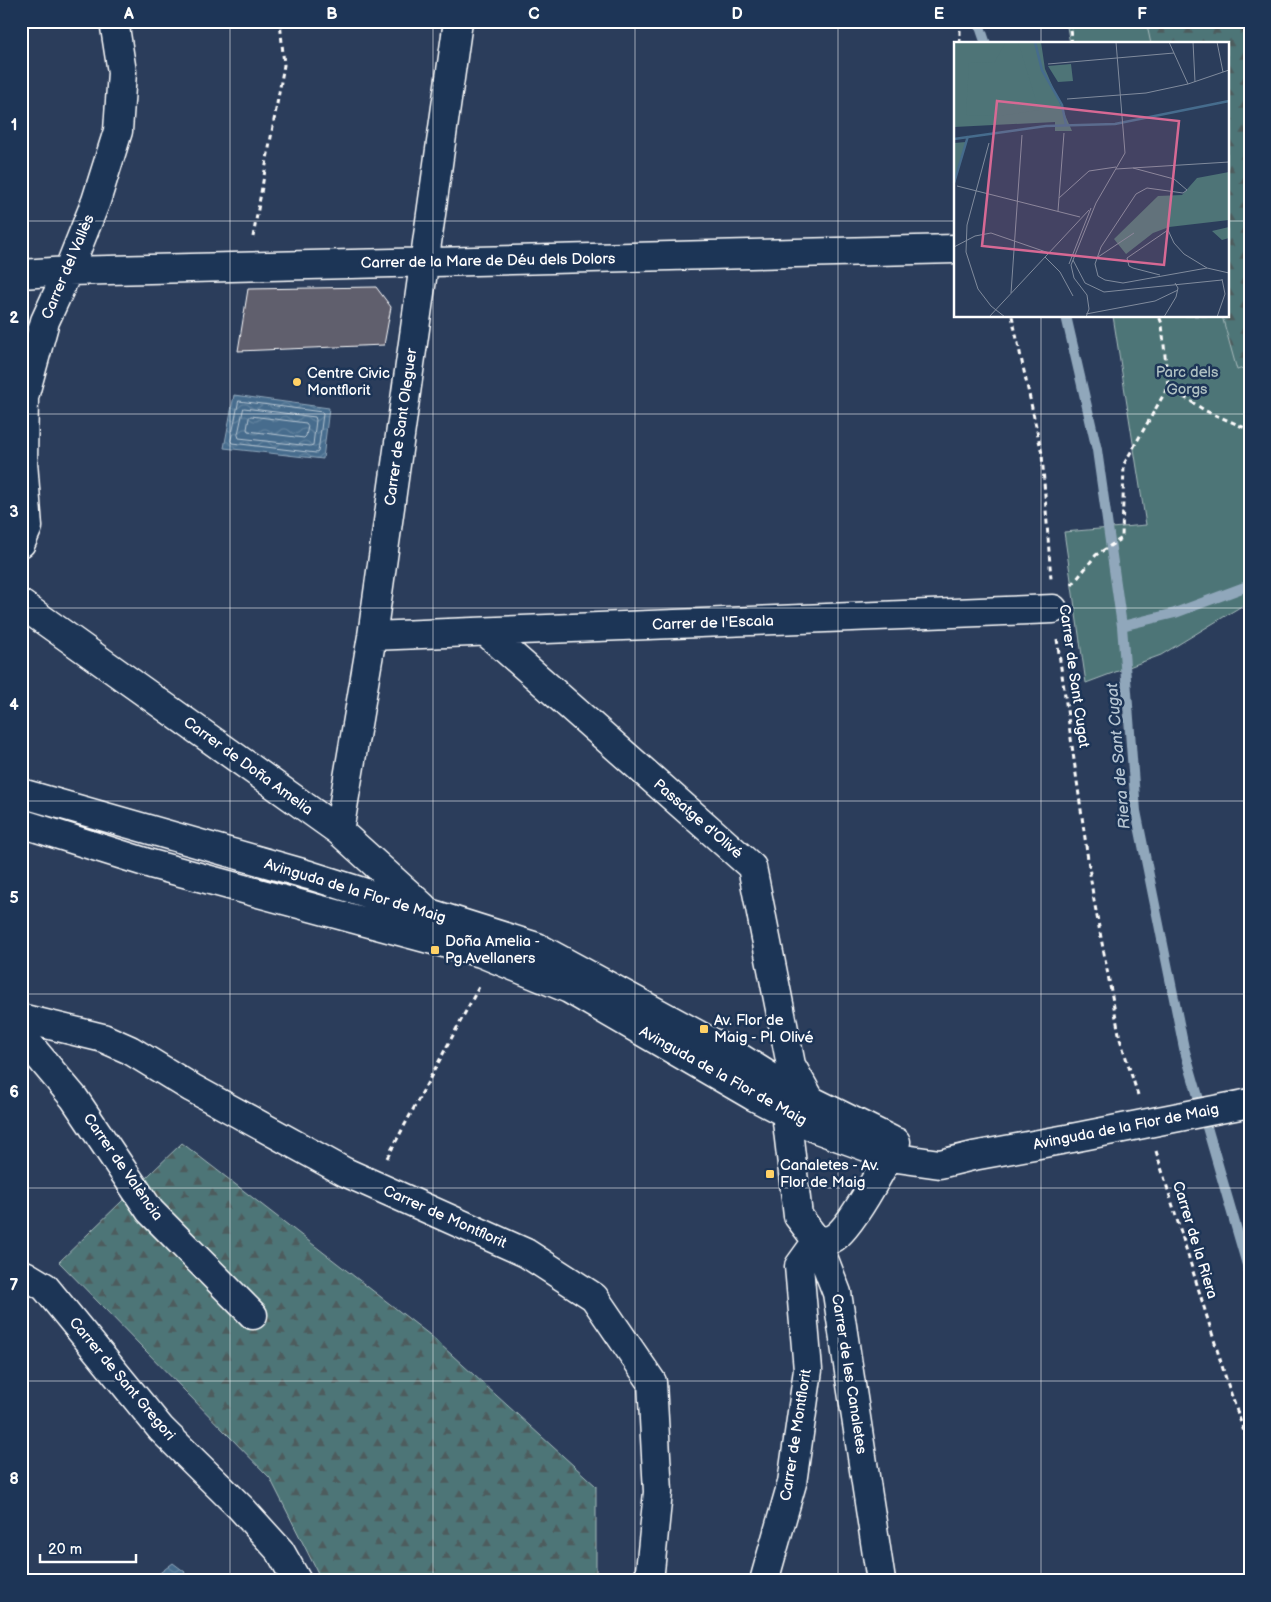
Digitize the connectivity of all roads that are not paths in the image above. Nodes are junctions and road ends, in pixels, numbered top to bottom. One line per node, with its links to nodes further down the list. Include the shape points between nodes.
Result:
1 (114, 21): 5 (street, Carrer del Vallès, via 122,72 118,131 96,201)
2 (458, 21): 4 (street, Carrer de Sant Oleguer)
3 (954, 249): 4 (street, Carrer de la Mare de Déu dels Dolors)
4 (424, 262): 5 (street, Carrer de la Mare de Déu dels Dolors); 11 (street, Carrer de Sant Oleguer)
5 (68, 271): 6 (street, Carrer de la Mare de Déu dels Dolors); 7 (street, Carrer del Vallès, via 45,321 24,397 23,462 28,527)
6 (21, 274)
7 (21, 543)
8 (21, 604): 14 (street, Carrer de Doña Amelia)
9 (1053, 609): 10 (street, Carrer de l'Escala)
10 (486, 632): 11 (street, Carrer de l'Escala); 19 (street, Passatge d'Olivé, via 752,867)
11 (372, 636): 14 (street, Carrer de Sant Oleguer)
12 (21, 793): 15 (street, Avinguda de la Flor de Maig, via 316,877)
13 (21, 823): 16 (street, Avinguda de la Flor de Maig, via 151,864)
14 (339, 831): 15 (street, Carrer de Doña Amelia)
15 (430, 914): 16 (street, Carrer de Doña Amelia); 19 (street, Avinguda de la Flor de Maig, via 536,947 737,1056)
16 (458, 947): 19 (street, Avinguda de la Flor de Maig, via 569,989 753,1096)
17 (21, 1018): 26 (street, Carrer de Montflorit, via 104,1038 130,1050 192,1088 373,1185 526,1253 594,1297 652,1382 658,1492)
18 (21, 1035): 24 (street, Carrer de València, via 74,1098 150,1211)
19 (797, 1102): 21 (street, Avinguda de la Flor de Maig, via 817,1129); 22 (street, via 798,1216)
20 (1250, 1103): 21 (street, Avinguda de la Flor de Maig, bridge, via 940,1164 897,1158)
21 (893, 1149): 22 (street, via 845,1227 832,1239)
22 (817, 1241): 27 (street, Carrer de Montflorit, via 798,1266 808,1370 792,1483); 28 (street, Carrer de les Canaletes, via 837,1293)
23 (21, 1275): 25 (street, Carrer de Sant Gregori, via 45,1287 161,1429 280,1551)
24 (253, 1315)
25 (297, 1581)
26 (649, 1581)
27 (764, 1581)
28 (881, 1581)

